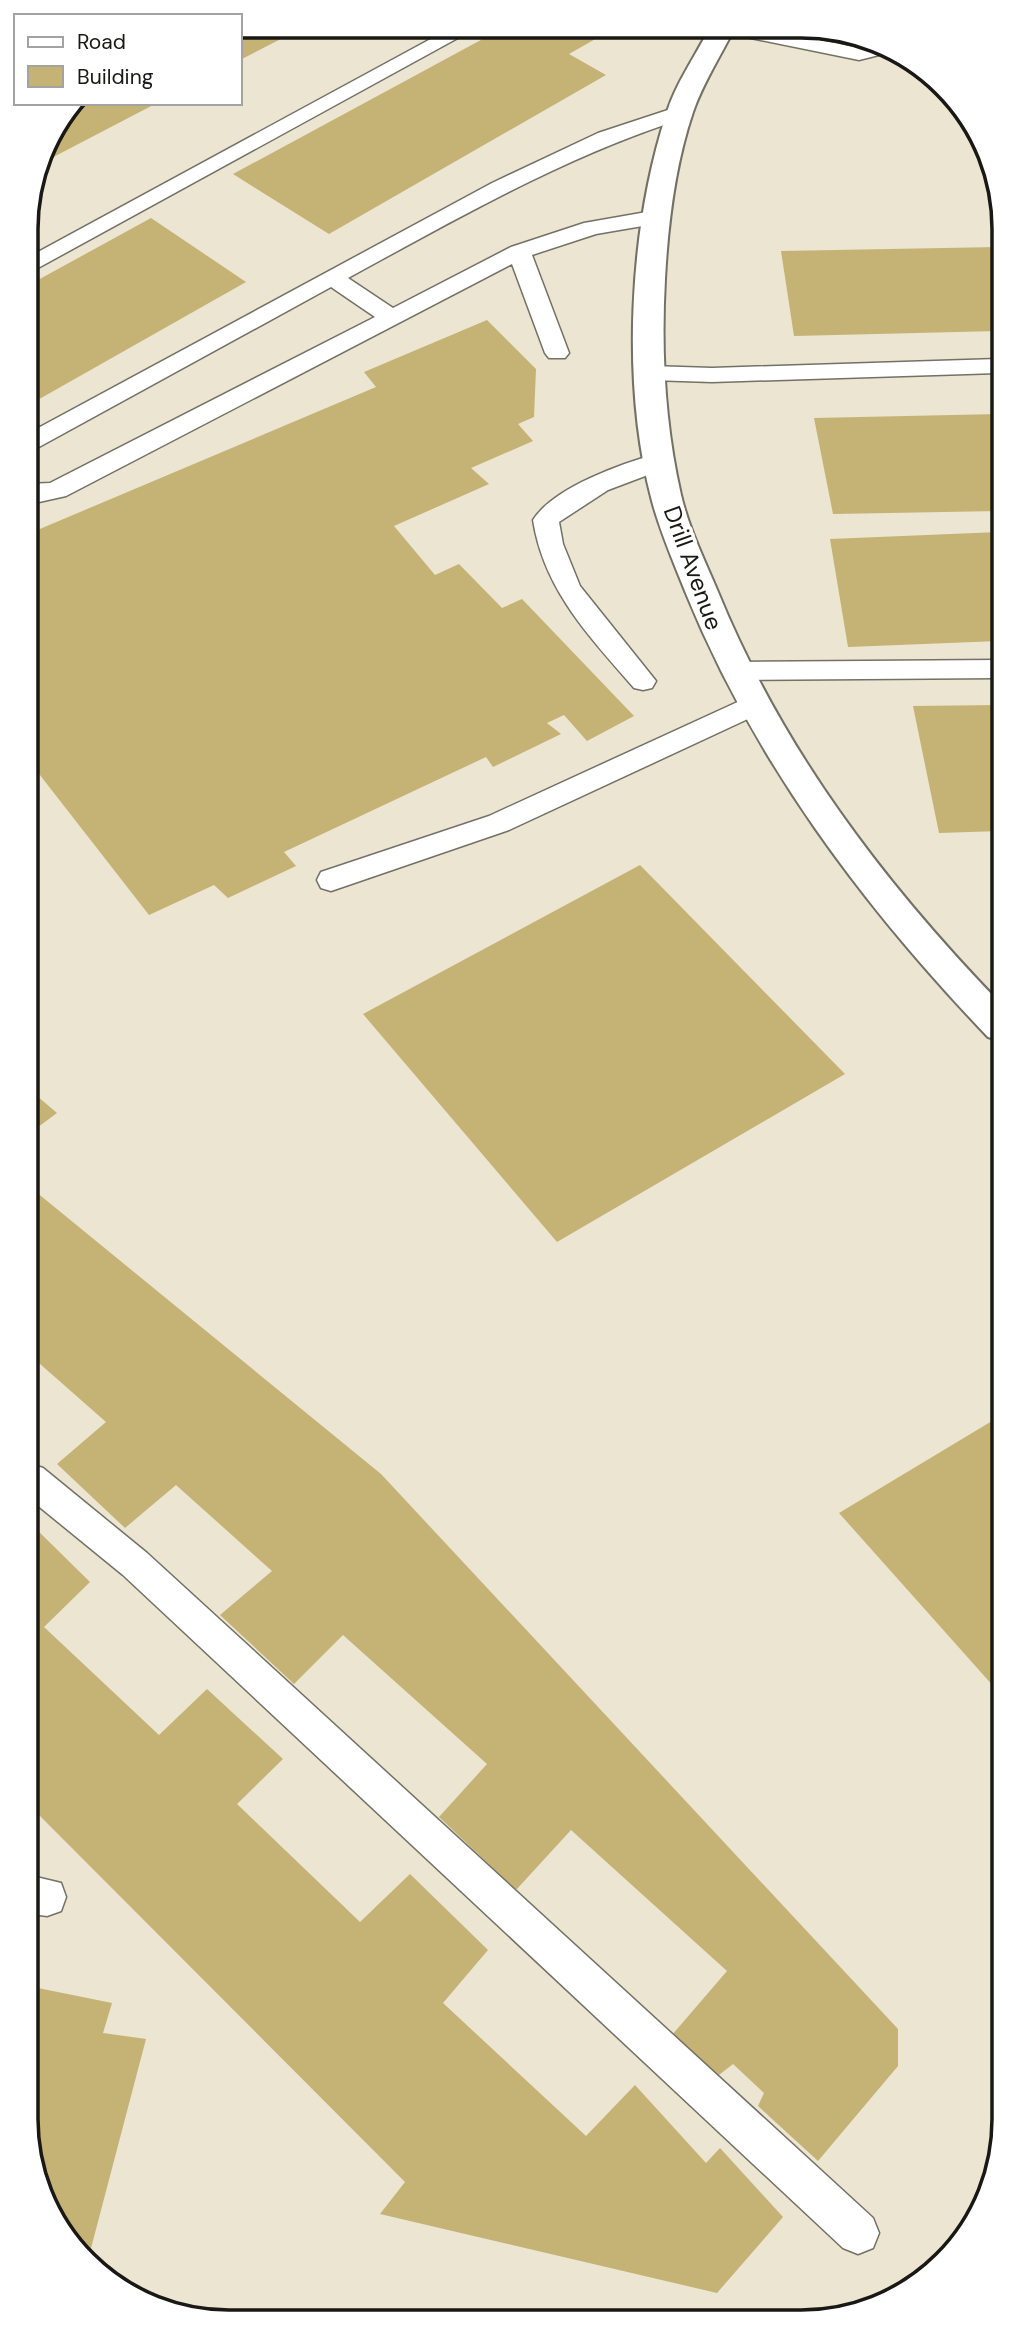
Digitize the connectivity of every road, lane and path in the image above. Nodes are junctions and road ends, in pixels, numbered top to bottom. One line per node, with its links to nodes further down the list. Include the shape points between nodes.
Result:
1 (717, 38): 5 (street, Drill Avenue)
2 (780, 38): 4 (lane, via 859,54)
3 (447, 39): 8 (lane)
4 (869, 51)
5 (680, 112): 6 (street, Drill Avenue); 9 (lane, via 582,147)
6 (658, 217): 7 (lane, via 592,228); 13 (street, Drill Avenue, via 651,264)
7 (519, 252): 10 (lane); 11 (lane)
8 (39, 260)
9 (331, 278): 10 (lane); 14 (lane)
10 (391, 317): 16 (lane)
11 (557, 353)
12 (992, 366): 13 (lane)
13 (651, 373): 15 (street, Drill Avenue)
14 (39, 438)
15 (660, 461): 18 (street, Drill Avenue, via 666,498 714,630); 19 (lane, via 594,485 564,502 546,520 553,564 570,596)
16 (39, 495)
17 (992, 669): 18 (lane)
18 (736, 671): 20 (street, Drill Avenue)
19 (643, 681)
20 (755, 704): 21 (lane, via 499,823); 22 (street, Drill Avenue, via 795,777 934,960)
21 (331, 880)
22 (992, 1018)
23 (38, 1485): 24 (lane, via 135,1564)
24 (858, 2233)

